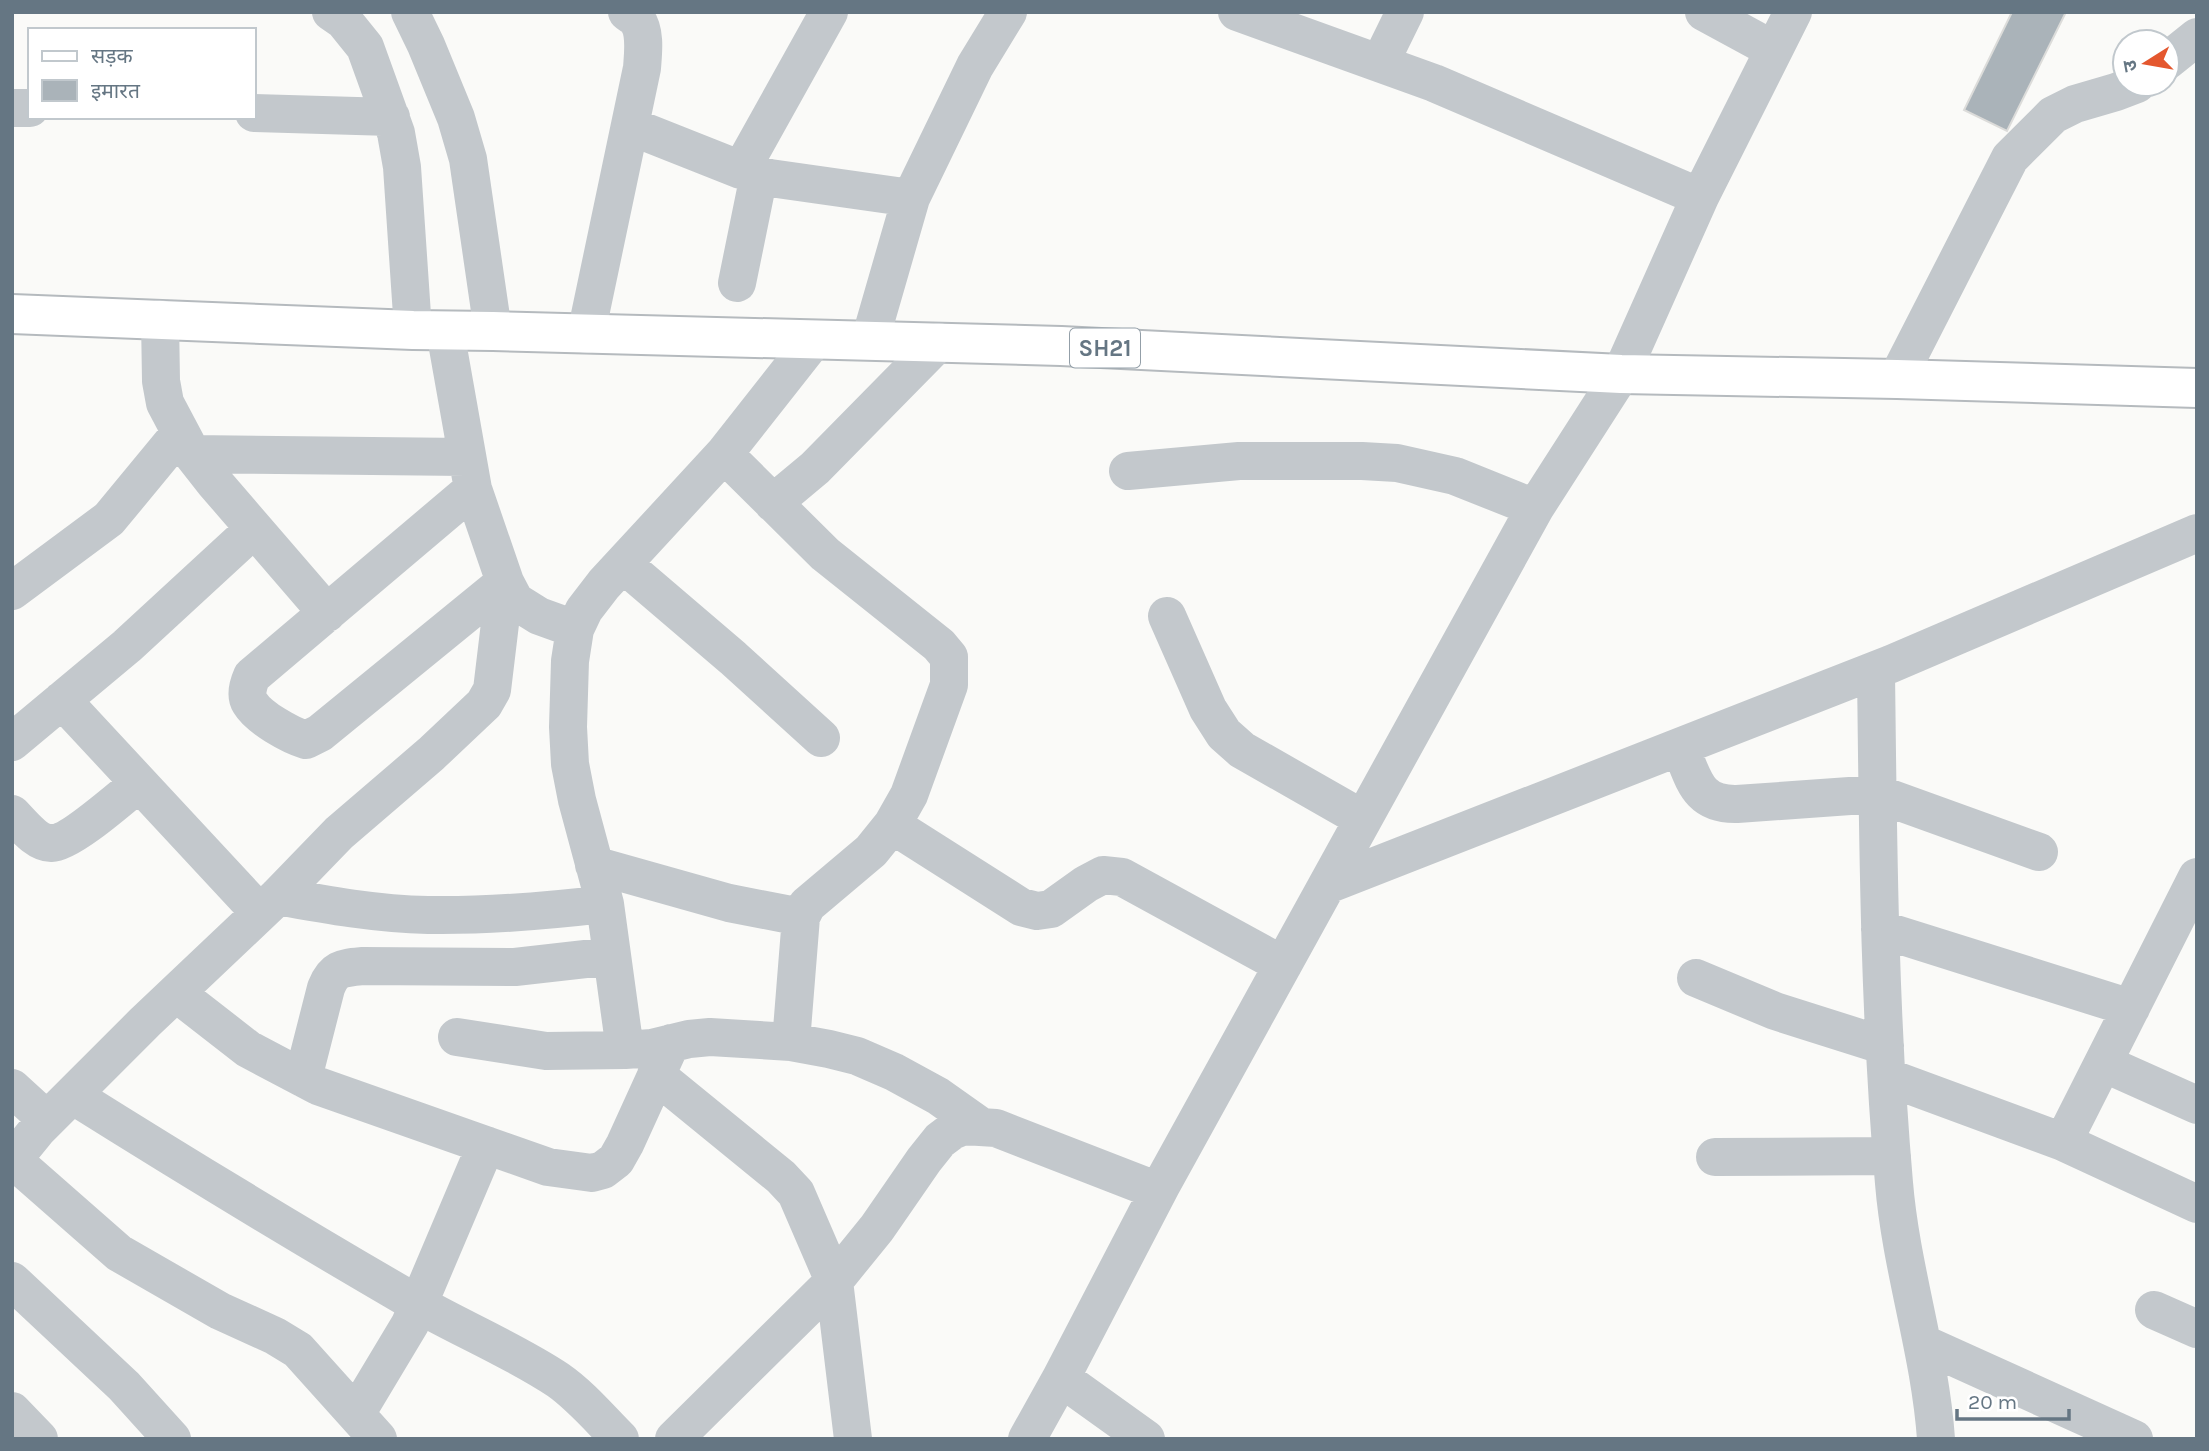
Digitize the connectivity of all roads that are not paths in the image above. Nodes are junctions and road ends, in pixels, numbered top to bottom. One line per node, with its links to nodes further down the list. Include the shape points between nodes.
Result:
1 (331, 12): 16 (street, via 365,47)
2 (410, 12): 25 (street, via 456,118 468,159)
3 (627, 12): 17 (street, via 637,20 644,46)
4 (829, 12): 18 (street)
5 (1009, 12): 20 (street, via 975,66)
6 (1237, 12): 13 (street)
7 (1405, 12): 13 (street)
8 (1704, 12): 11 (street)
9 (1793, 12): 11 (street)
10 (2197, 37): 12 (street)
11 (1774, 50): 19 (street)
12 (2181, 50)
13 (1380, 63): 19 (street)
14 (2111, 94): 31 (street, via 2053,115 2010,158)
15 (256, 113): 16 (street)
16 (391, 117): 24 (street)
17 (630, 127): 18 (street); 26 (street)
18 (750, 172): 20 (street); 21 (street)
19 (1700, 197): 30 (street)
20 (911, 198): 27 (street)
21 (737, 283)
22 (16, 318): 23 (main road, SH21)
23 (160, 319): 24 (main road, SH21); 33 (street, via 165,403)
24 (429, 331): 25 (main road, SH21); 36 (street)
25 (493, 331): 26 (main road, SH21)
26 (586, 334): 28 (main road, SH21)
27 (870, 340): 28 (main road, SH21); 29 (main road, SH21)
28 (813, 341): 34 (street)
29 (939, 342): 30 (main road, SH21); 37 (street, via 815,468)
30 (1621, 374): 31 (main road, SH21); 38 (street)
31 (1897, 379): 32 (main road, SH21)
32 (2197, 388)
33 (186, 443): 36 (street); 39 (street); 43 (street, via 109,519)
34 (724, 454): 37 (street); 41 (street)
35 (1128, 471): 38 (street, via 1239,461 1397,463 1455,476)
36 (469, 473): 42 (street); 44 (street)
37 (773, 503): 56 (street, via 825,554 948,657 949,685 909,795)
38 (1535, 508): 55 (street)
39 (254, 529): 44 (street); 48 (street)
40 (2197, 533): 47 (street)
41 (622, 564): 46 (street, via 584,610); 49 (street)
42 (505, 582): 44 (street, via 306,740 264,716 249,703 247,689 252,676); 46 (street, via 515,601); 62 (street, via 492,690 484,704 339,833)
43 (12, 591)
44 (327, 613)
45 (1167, 616): 55 (street, via 1208,709 1224,734 1242,750)
46 (575, 629): 58 (street, via 570,661 570,764)
47 (1876, 670): 51 (street); 53 (street)
48 (62, 700): 50 (street); 52 (street)
49 (821, 738)
50 (12, 742)
51 (1680, 747): 53 (street, via 1700,791 1724,804); 60 (street)
52 (139, 783): 54 (street, via 67,838 52,843 39,839); 62 (street)
53 (1878, 794): 57 (street); 64 (street)
54 (12, 814)
55 (1363, 819): 60 (street)
56 (892, 825): 63 (street, via 871,850 807,905); 66 (street, via 1021,906 1051,909 1103,875 1122,877)
57 (2039, 852)
58 (594, 865): 61 (street); 63 (street, via 729,903)
59 (2197, 877): 69 (street)
60 (1327, 885): 66 (street)
61 (605, 904): 62 (street, via 512,914 426,915); 65 (street)
62 (269, 905): 68 (street)
63 (801, 917): 71 (street)
64 (1880, 929): 69 (street); 74 (street)
65 (612, 956): 72 (street); 76 (street, via 515,967 344,968 331,975 326,988)
66 (1283, 965): 86 (street)
67 (1696, 978): 74 (street)
68 (176, 993): 76 (street, via 248,1049); 79 (street)
69 (2131, 1008): 75 (street)
70 (457, 1037): 72 (street, via 546,1051)
71 (791, 1042): 73 (street, via 689,1039); 80 (street, via 847,1054 894,1072)
72 (625, 1050): 73 (street)
73 (664, 1059): 82 (street, via 625,1144 603,1170 592,1173 548,1167); 88 (street, via 796,1193)
74 (1886, 1061): 81 (street); 83 (street)
75 (2103, 1063): 78 (street); 81 (street)
76 (303, 1078): 82 (street)
77 (12, 1088): 79 (street)
78 (2197, 1105)
79 (60, 1108): 85 (street); 90 (street, via 254,1208)
80 (979, 1125): 86 (street); 88 (street, via 964,1126 940,1140)
81 (2063, 1142): 87 (street)
82 (486, 1145): 90 (street)
83 (1892, 1156): 84 (street); 93 (street, via 1905,1261)
84 (1715, 1157)
85 (13, 1160): 96 (street, via 119,1253 298,1350)
86 (1158, 1191): 94 (street)
87 (2197, 1203)
88 (834, 1280): 100 (street); 101 (street)
89 (12, 1281): 98 (street, via 124,1386)
90 (418, 1305): 96 (street); 99 (street, via 560,1382)
91 (2154, 1310): 92 (street)
92 (2197, 1329)
93 (1922, 1343): 104 (street); 105 (street)
94 (1061, 1378): 102 (street); 103 (street)
95 (12, 1411): 97 (street)
96 (367, 1426)
97 (40, 1439)
98 (172, 1439)
99 (620, 1439)
100 (674, 1439)
101 (853, 1439)
102 (1027, 1439)
103 (1146, 1439)
104 (1936, 1439)
105 (2134, 1439)

